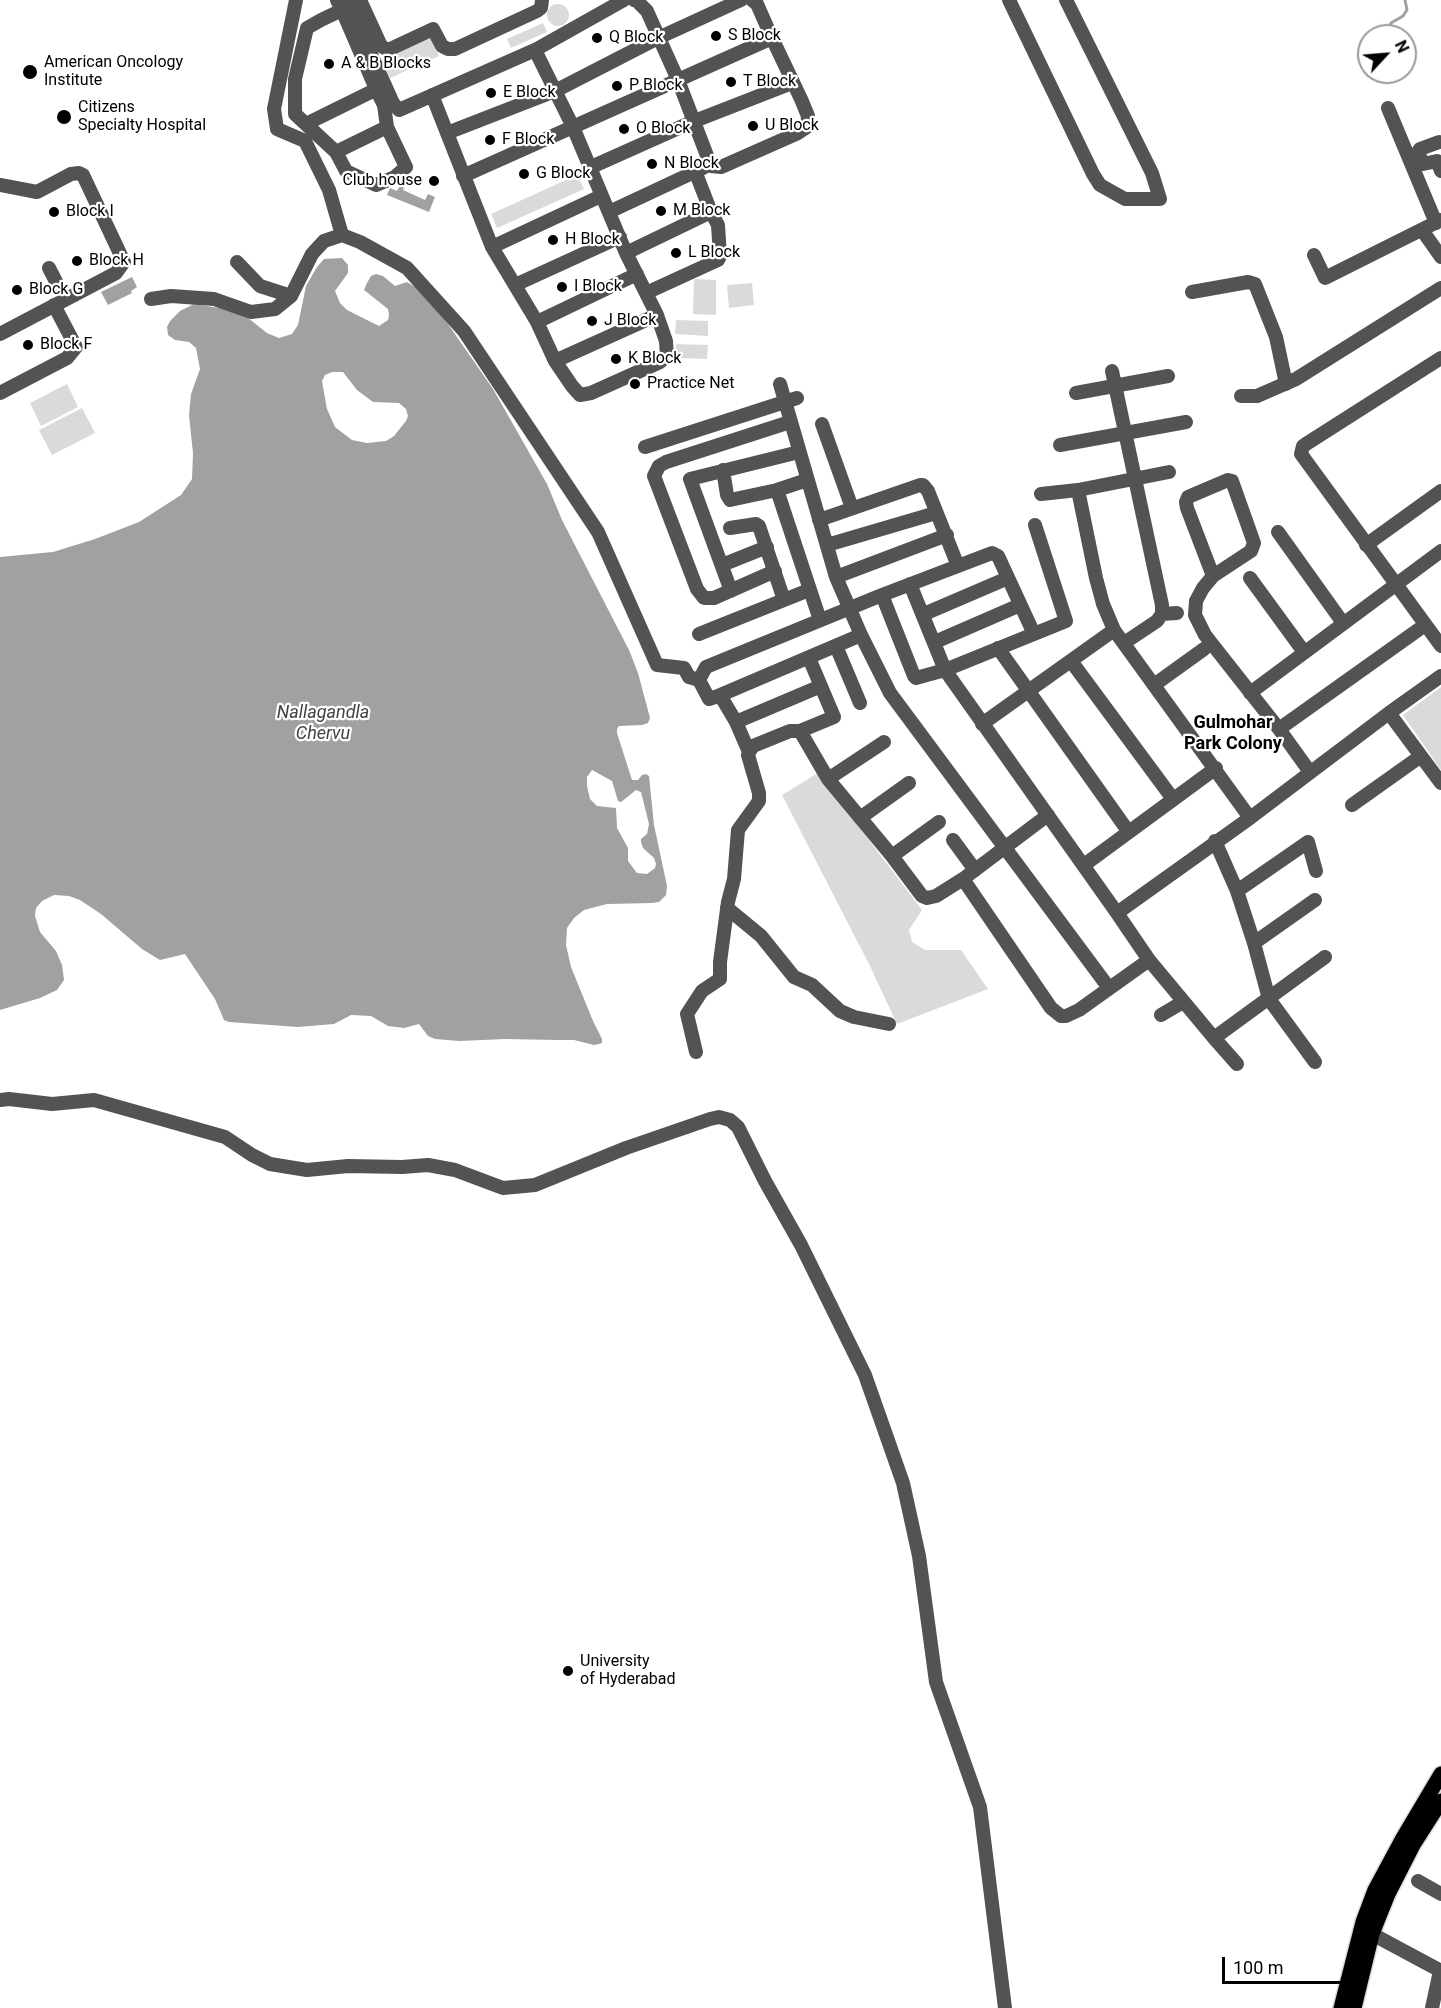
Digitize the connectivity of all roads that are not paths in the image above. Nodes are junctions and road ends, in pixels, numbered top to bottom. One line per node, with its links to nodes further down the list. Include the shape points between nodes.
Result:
1 (296, 0): 38 (street, via 274,109 277,129 305,141 329,190)
2 (542, 0): 9 (street, via 537,11 448,50 433,28 385,49)
3 (624, 0): 12 (street)
4 (634, 0): 10 (street, via 647,11)
5 (741, 0): 10 (street)
6 (752, 0): 11 (street)
7 (1009, 0): 8 (street, via 1100,185 1125,199 1160,199 1152,173)
8 (1066, 0)
9 (347, 3): 15 (street); 21 (street, via 307,28 294,94 295,114)
10 (658, 38): 13 (street); 16 (street)
11 (772, 38): 13 (street); 14 (street)
12 (535, 50): 16 (street); 17 (street)
13 (678, 80): 20 (street); 23 (street)
14 (792, 83): 20 (street); 27 (street, via 808,116 807,127 721,167)
15 (381, 87): 19 (street); 21 (street); 22 (street)
16 (555, 91): 23 (street); 24 (street)
17 (432, 95): 19 (street); 24 (street)
18 (1388, 108): 36 (street)
19 (399, 110): 22 (street, via 397,120)
20 (692, 122): 27 (street); 28 (street)
21 (306, 124): 26 (street)
22 (387, 124): 26 (street); 26 (street, via 406,167 395,177 373,184 346,171)
23 (573, 127): 28 (street); 31 (street)
24 (447, 133): 31 (street)
25 (1439, 142): 30 (street, via 1418,152 1423,164 1437,161)
26 (336, 152)
27 (711, 166): 29 (street)
28 (589, 168): 33 (street)
29 (695, 171): 34 (street); 35 (street)
30 (1441, 171)
31 (463, 177): 40 (street)
32 (0, 185): 53 (street, via 37,192 71,174 83,175 124,262 116,273)
33 (601, 196): 34 (street); 40 (street)
34 (609, 212): 39 (street)
35 (711, 212): 41 (street); 50 (street, via 718,225 718,260)
36 (1438, 222): 37 (street)
37 (1422, 230): 42 (street, via 1325,278); 43 (street)
38 (342, 235): 51 (street, via 324,241 312,254); 131 (street, via 407,268 464,331 598,532 657,665 684,668 689,677)
39 (620, 237): 41 (street); 47 (street)
40 (492, 247): 47 (street)
41 (626, 253): 46 (street)
42 (1314, 255)
43 (1441, 257)
44 (237, 262): 51 (street, via 261,286)
45 (49, 268): 53 (street)
46 (637, 274): 50 (street); 55 (street)
47 (514, 285): 55 (street)
48 (1441, 288): 61 (street)
49 (1192, 292): 61 (street, via 1254,282 1276,337)
50 (646, 293): 54 (street)
51 (291, 296): 52 (street, via 274,309 251,312 214,299)
52 (151, 299)
53 (60, 302): 56 (street); 63 (street, via 76,348 67,358)
54 (657, 315): 58 (street); 58 (street, via 667,356 660,362 580,395)
55 (537, 322): 58 (street)
56 (0, 334)
57 (1441, 358): 92 (street, via 1303,446 1303,458)
58 (555, 361)
59 (1168, 376): 60 (street)
60 (1113, 378): 64 (street); 70 (street)
61 (1284, 378): 65 (street, via 1261,387 1257,396)
62 (780, 384): 66 (street)
63 (0, 393)
64 (1076, 393)
65 (1241, 396)
66 (791, 400): 67 (street); 72 (street)
67 (790, 422): 73 (street); 74 (street)
68 (1186, 422): 70 (street)
69 (822, 424): 84 (street)
70 (1124, 433): 71 (street); 79 (street)
71 (1060, 445)
72 (645, 447)
73 (799, 452): 75 (street); 78 (street)
74 (682, 457): 77 (street); 105 (street, via 659,465 655,482 700,594 709,599)
75 (723, 470): 77 (street); 80 (street, via 730,500)
76 (1169, 472): 79 (street)
77 (690, 479): 95 (street)
78 (807, 480): 80 (street); 86 (street)
79 (1134, 480): 81 (street); 112 (street)
80 (777, 490): 104 (street)
81 (1078, 490): 83 (street); 116 (street, via 1096,578)
82 (1441, 491): 92 (street)
83 (1041, 494)
84 (852, 508): 85 (street, via 920,485 926,486); 86 (street)
85 (936, 513): 90 (street); 91 (street)
86 (819, 519): 91 (street)
87 (1035, 525): 118 (street, via 1066,621)
88 (730, 528): 93 (street, via 758,524)
89 (1278, 532): 114 (street)
90 (947, 535): 96 (street); 99 (street)
91 (827, 545): 99 (street)
92 (1366, 545): 103 (street)
93 (767, 547): 95 (street); 97 (street)
94 (1441, 551): 103 (street)
95 (722, 565): 105 (street)
96 (958, 566): 100 (street, via 992,553 998,556); 102 (street)
97 (775, 571): 105 (street); 107 (street)
98 (1213, 576): 98 (street, via 1186,502 1188,497 1228,480 1254,543 1240,560); 135 (street, via 1196,601 1195,615 1205,635)
99 (836, 577): 109 (street)
100 (1008, 578): 108 (street); 111 (street)
101 (1250, 578): 126 (street)
102 (910, 584): 106 (street); 111 (street)
103 (1395, 584): 114 (street); 115 (street)
104 (809, 590): 107 (street); 113 (street)
105 (731, 591)
106 (882, 595): 109 (street); 129 (street, via 914,676 920,678)
107 (784, 600): 117 (street)
108 (1020, 605): 118 (street); 120 (street)
109 (849, 609): 113 (street); 119 (street)
110 (1177, 613): 112 (street)
111 (924, 614): 120 (street)
112 (1161, 614): 121 (street, via 1157,621)
113 (820, 620): 131 (street, via 706,667)
114 (1343, 623): 126 (street)
115 (1425, 625): 123 (street); 141 (street)
116 (1114, 630): 121 (street); 128 (street)
117 (699, 634)
118 (1034, 634): 124 (street)
119 (861, 635): 122 (street); 160 (street, via 890,693)
120 (935, 642): 129 (street)
121 (1124, 643): 132 (street)
122 (836, 646): 127 (street); 137 (street)
123 (1441, 646)
124 (998, 648): 129 (street); 134 (street)
125 (1204, 649): 132 (street)
126 (1304, 652): 135 (street)
127 (808, 658): 133 (street); 136 (street)
128 (1071, 661): 134 (street); 151 (street)
129 (945, 669): 140 (street)
130 (1441, 676): 138 (street)
131 (699, 680): 136 (street, via 709,699)
132 (1155, 685): 146 (street)
133 (821, 686): 139 (street); 142 (street, via 839,714)
134 (1028, 692): 140 (street); 157 (street)
135 (1250, 693): 141 (street)
136 (717, 696): 139 (street)
137 (860, 703)
138 (1389, 713): 145 (street); 147 (street)
139 (736, 722): 144 (street)
140 (982, 724): 153 (street)
141 (1279, 729): 147 (street)
142 (800, 731): 144 (street, via 790,731 753,746); 148 (street)
143 (884, 742): 148 (street)
144 (749, 752): 168 (street, via 759,801 738,830)
145 (1420, 756): 150 (street); 152 (street)
146 (1216, 768): 151 (street); 155 (street)
147 (1310, 772): 155 (street)
148 (828, 779): 154 (street)
149 (909, 783): 154 (street)
150 (1441, 783)
151 (1173, 799): 157 (street)
152 (1352, 805)
153 (1048, 814): 160 (street); 162 (street)
154 (860, 818): 161 (street)
155 (1250, 818): 159 (street)
156 (939, 822): 161 (street)
157 (1128, 831): 162 (street)
158 (953, 840): 163 (street)
159 (1215, 841): 166 (street); 169 (street)
160 (1005, 848): 163 (street); 173 (street)
161 (892, 856): 165 (street, via 927,898)
162 (1084, 865): 169 (street)
163 (975, 870): 165 (street)
164 (1316, 871): 166 (street, via 1308,842)
165 (963, 879): 173 (street, via 1058,1014 1073,1014)
166 (1237, 891): 170 (street)
167 (1315, 900): 170 (street)
168 (727, 908): 177 (street, via 762,936 794,977 812,985 840,1011); 179 (street, via 720,979 702,991 687,1014)
169 (1117, 913): 172 (street)
170 (1254, 943): 174 (street)
171 (1325, 957): 174 (street)
172 (1149, 960): 173 (street); 175 (street)
173 (1109, 988)
174 (1269, 999): 178 (street); 180 (street)
175 (1183, 1002): 176 (street); 178 (street)
176 (1161, 1016)
177 (889, 1024)
178 (1214, 1038): 181 (street)
179 (696, 1052)
180 (1316, 1062)
181 (1237, 1064)
182 (0, 1100): 190 (street, via 52,1104 94,1100 225,1137 270,1164 307,1170 428,1165 455,1170 503,1188 535,1185 710,1119 730,1120 738,1127 865,1375 903,1484 919,1556 936,1682 980,1807)
183 (1441, 1774): 191 (main road, via 1375,1890)
184 (1441, 1801): 185 (main road)
185 (1437, 1818): 188 (main road, via 1402,1867)
186 (1418, 1881): 187 (street)
187 (1441, 1894)
188 (1372, 1934): 189 (street); 192 (main road)
189 (1441, 1971): 193 (street)
190 (1005, 2008)
191 (1341, 2008)
192 (1354, 2008)
193 (1432, 2008)

